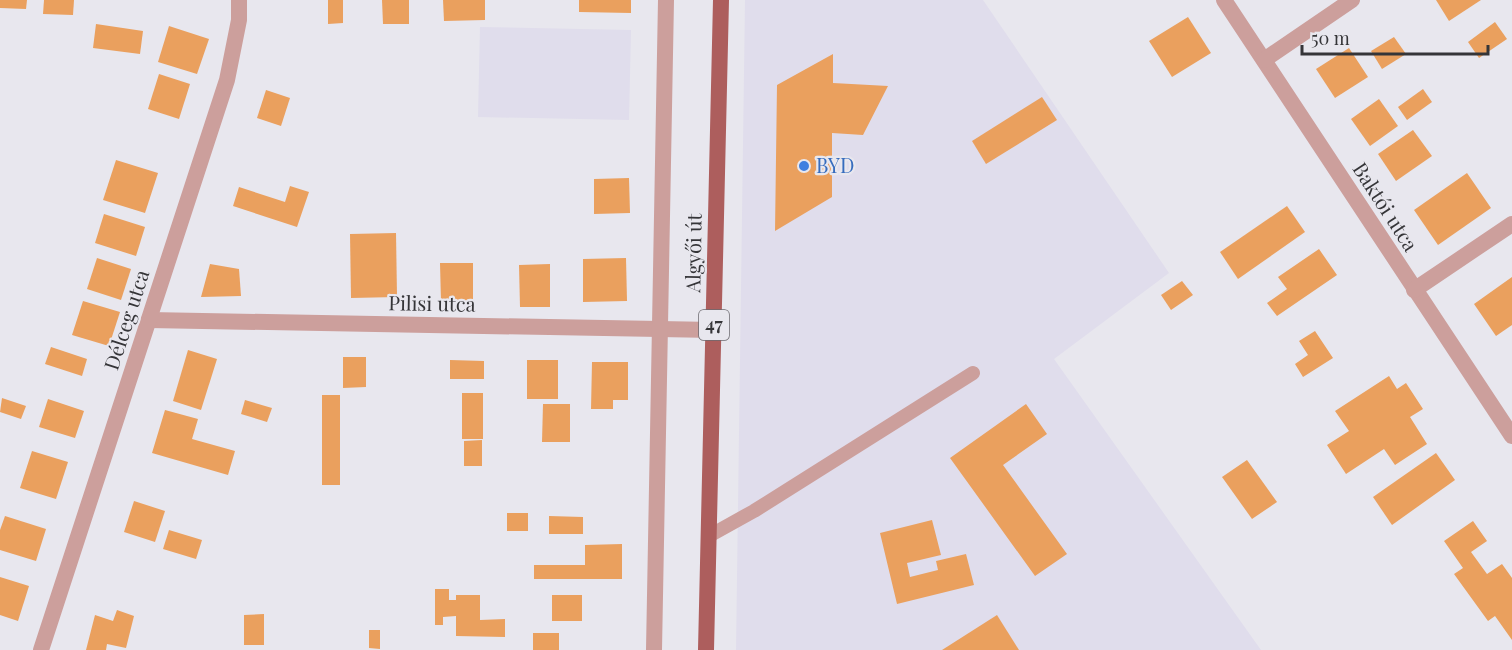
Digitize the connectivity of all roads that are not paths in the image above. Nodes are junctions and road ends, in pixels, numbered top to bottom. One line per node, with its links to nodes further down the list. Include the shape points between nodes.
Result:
1 (239, 0): 9 (street, Délceg utca, via 227,80)
2 (666, 0): 10 (street, Algyői út)
3 (720, 0): 11 (main road, Algyői út / 47)
4 (1224, 0): 6 (street, Baktói utca)
5 (1352, 0): 6 (street)
6 (1264, 60): 8 (street, Baktói utca)
7 (1512, 224): 8 (street)
8 (1414, 290): 13 (street, Baktói utca)
9 (149, 320): 10 (street, Pilisi utca); 15 (street, Délceg utca)
10 (659, 329): 11 (street, Pilisi utca); 16 (street, Algyői út)
11 (714, 330): 14 (main road, Algyői út / 47)
12 (973, 373): 14 (lane)
13 (1512, 436)
14 (709, 536): 17 (main road, Algyői út / 47)
15 (41, 650)
16 (654, 650)
17 (706, 650)

